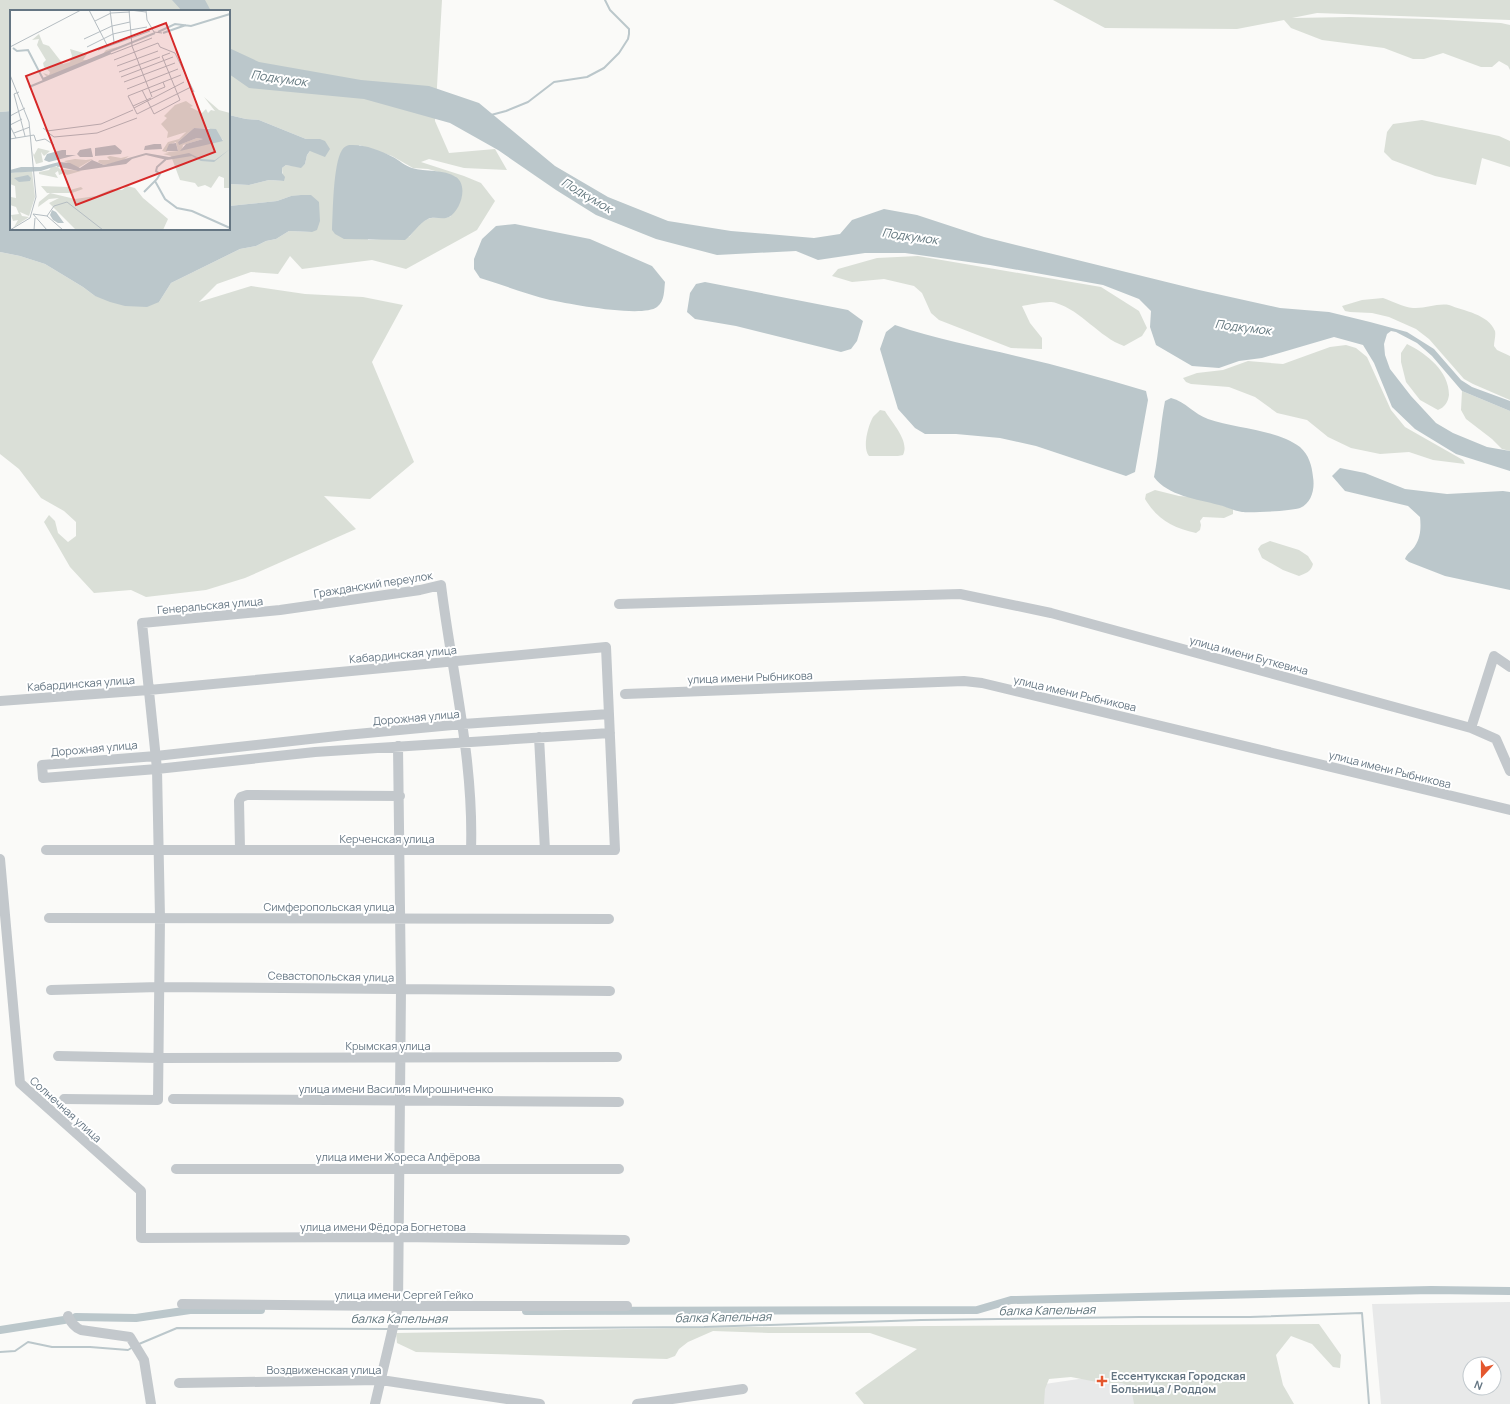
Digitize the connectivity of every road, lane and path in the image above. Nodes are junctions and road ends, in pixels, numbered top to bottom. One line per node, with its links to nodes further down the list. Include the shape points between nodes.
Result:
1 (619, 604): 10 (street, улица имени Буткевича, via 960,594 1051,613)
2 (280, 610): 3 (street, Гражданский переулок, via 441,585); 5 (street, Генеральская улица, via 142,623)
3 (452, 661): 5 (street, Кабардинская улица); 8 (street, Кабардинская улица, via 606,647); 9 (street, Гражданский переулок)
4 (1510, 667): 10 (street, via 1494,656)
5 (149, 690): 7 (street, Кабардинская улица); 15 (street)
6 (625, 694): 19 (street, улица имени Рыбникова, via 964,681)
7 (0, 701)
8 (609, 714): 9 (street, Дорожная улица); 11 (street, Кабардинская улица)
9 (463, 724): 13 (street, Гражданский переулок); 15 (street, Дорожная улица)
10 (1471, 728): 17 (street, улица имени Буткевича, via 1496,739)
11 (610, 733): 12 (street, Дорожная улица); 26 (street, Кабардинская улица)
12 (539, 737): 13 (street, Дорожная улица); 25 (street)
13 (466, 743): 14 (street, Дорожная улица); 24 (street, Гражданский переулок, via 472,815)
14 (398, 746): 16 (street, Дорожная улица); 18 (street)
15 (156, 756): 16 (street); 16 (street, Дорожная улица, via 42,765 43,778)
16 (158, 769): 23 (street)
17 (1510, 771)
18 (400, 796): 20 (street, via 247,795 239,801); 21 (street)
19 (1510, 810)
20 (240, 849): 21 (street, Керченская улица); 23 (street, Керченская улица)
21 (399, 849): 24 (street, Керченская улица); 30 (street)
22 (46, 850): 23 (street, Керченская улица)
23 (159, 850): 29 (street)
24 (471, 850): 25 (street, Керченская улица)
25 (545, 850): 26 (street, Керченская улица)
26 (615, 850)
27 (0, 859): 47 (street, Солнечная улица, via 20,1083 141,1191)
28 (49, 918): 29 (street, Симферопольская улица)
29 (160, 918): 30 (street, Симферопольская улица); 32 (street)
30 (399, 919): 31 (street, Симферопольская улица); 33 (street)
31 (609, 919)
32 (159, 987): 33 (street, Севастопольская улица); 34 (street, Севастопольская улица); 39 (street)
33 (401, 989): 35 (street, Севастопольская улица); 37 (street)
34 (51, 990)
35 (610, 991)
36 (58, 1056): 39 (street, Крымская улица)
37 (400, 1057): 38 (street, Крымская улица); 39 (street, Крымская улица); 42 (street)
38 (617, 1057)
39 (159, 1058): 40 (street, via 158,1100)
40 (64, 1099)
41 (173, 1099): 42 (street, улица имени Василия Мирошниченко)
42 (399, 1100): 43 (street, улица имени Василия Мирошниченко); 44 (street)
43 (619, 1102)
44 (398, 1168): 45 (street, улица имени Жореса Алфёрова); 46 (street, улица имени Жореса Алфёрова); 48 (street)
45 (176, 1169)
46 (619, 1170)
47 (142, 1238): 48 (street, улица имени Фёдора Богнетова)
48 (399, 1238): 49 (street, улица имени Фёдора Богнетова); 51 (street)
49 (625, 1240)
50 (182, 1304): 51 (street, улица имени Сергей Гейко)
51 (398, 1306): 52 (street, улица имени Сергей Гейко); 54 (street)
52 (627, 1306)
53 (70, 1320): 57 (street, via 81,1330 130,1337 144,1360)
54 (381, 1380): 55 (street, Воздвиженская улица); 58 (street); 59 (street, Воздвиженская улица)
55 (179, 1383)
56 (743, 1389): 60 (street)
57 (151, 1404)
58 (375, 1404)
59 (540, 1404)
60 (637, 1404)

